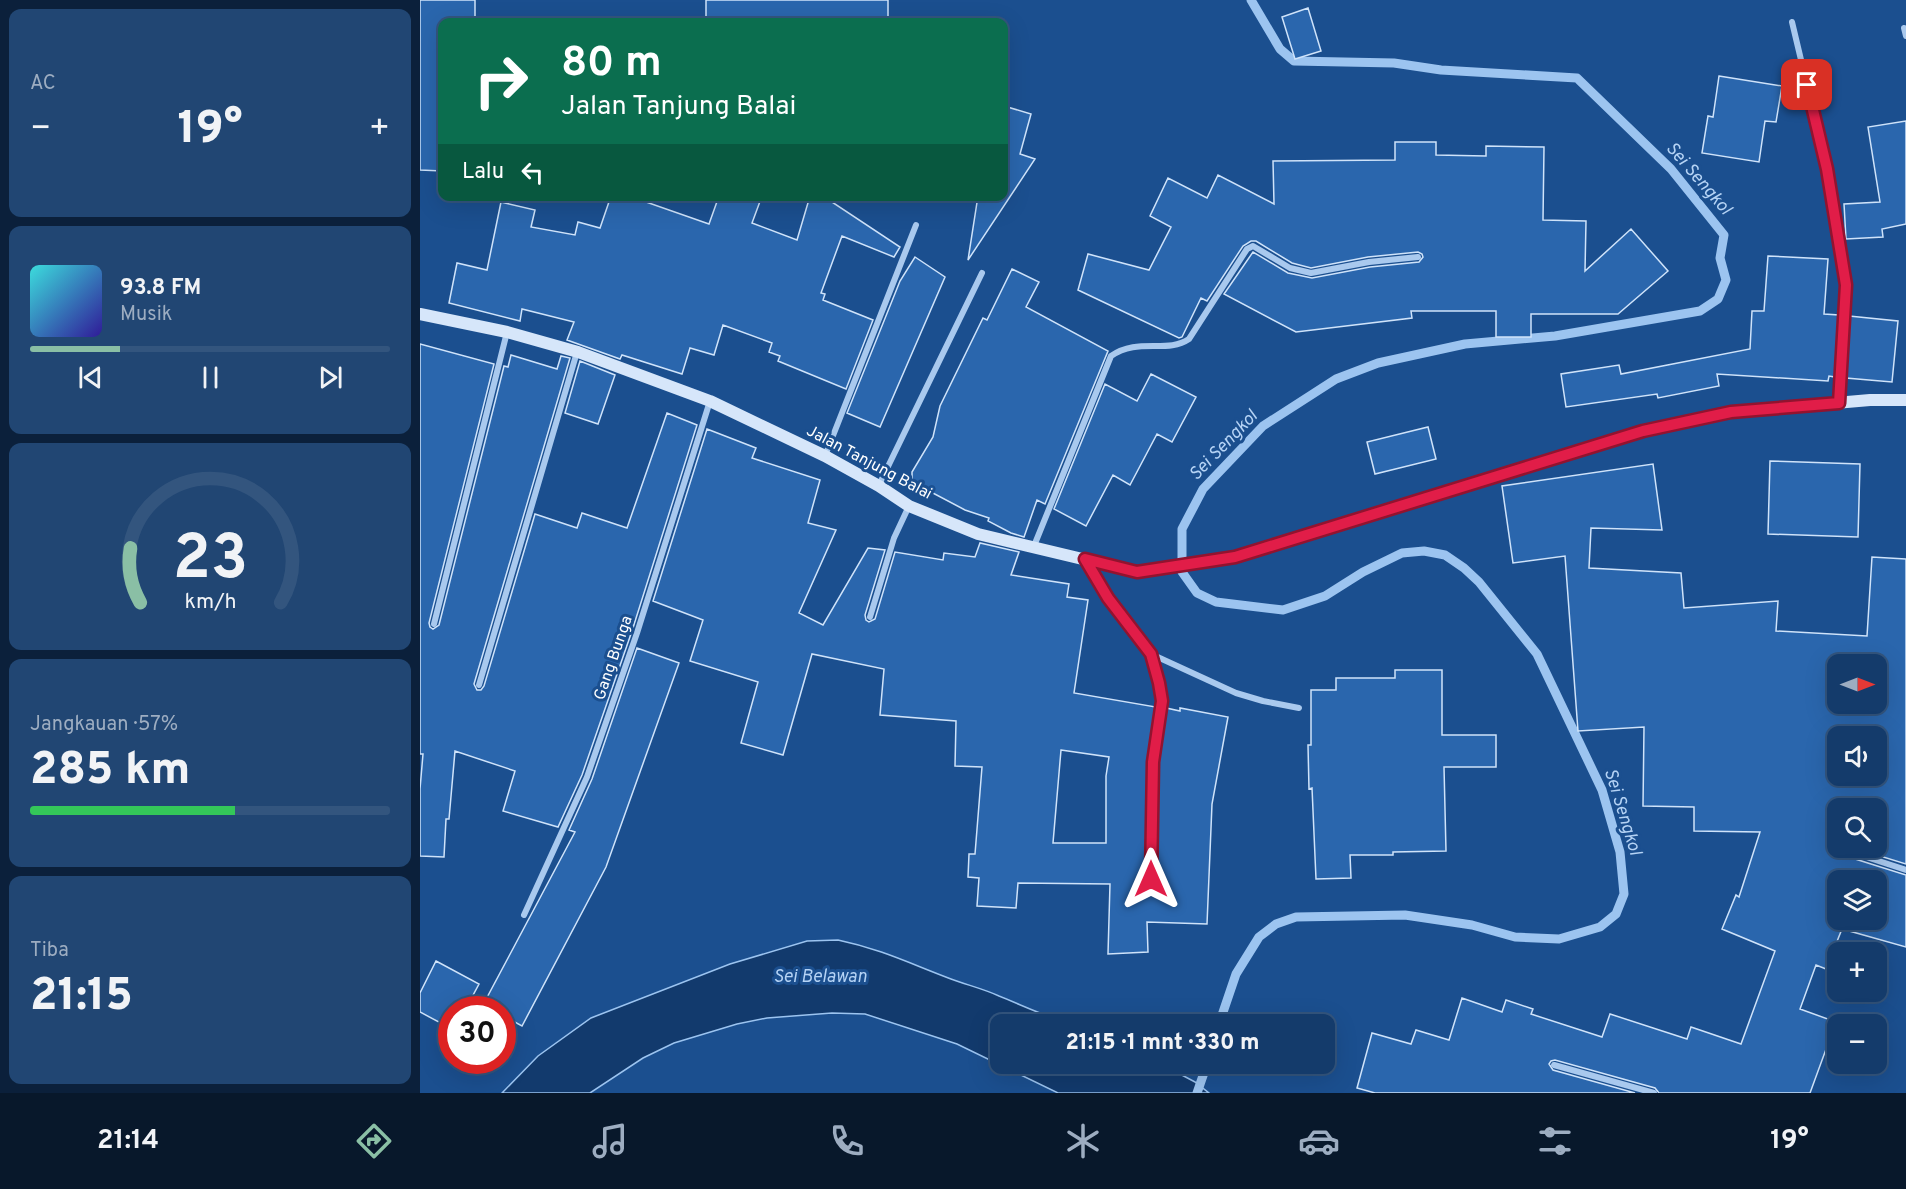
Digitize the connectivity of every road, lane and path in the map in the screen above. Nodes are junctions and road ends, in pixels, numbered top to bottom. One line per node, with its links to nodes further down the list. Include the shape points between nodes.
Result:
1 (1792, 22): 12 (street, via 1827,169 1846,285)
2 (1904, 28): 3 (street)
3 (1906, 36)
4 (916, 225): 13 (street)
5 (1418, 257): 16 (street, via 1311,273 1290,268 1253,246 1247,249 1189,339 1180,345 1121,349 1111,357)
6 (982, 273): 14 (street)
7 (420, 315): 8 (street, Jalan Tanjung Balai)
8 (507, 332): 9 (street, Jalan Tanjung Balai); 19 (street)
9 (578, 352): 11 (street, Jalan Tanjung Balai); 21 (street)
10 (1906, 400): 12 (street, Jalan Tanjung Balai)
11 (710, 401): 13 (street, Jalan Tanjung Balai); 26 (street, Gang Bunga, via 587,777)
12 (1839, 403): 17 (street, Jalan Tanjung Balai, via 1731,412 1643,431 1235,557 1137,572)
13 (825, 456): 14 (street, Jalan Tanjung Balai)
14 (879, 486): 15 (street, Jalan Tanjung Balai)
15 (909, 506): 16 (street, Jalan Tanjung Balai, via 978,534); 18 (street, via 894,538)
16 (1034, 546): 17 (street, Jalan Tanjung Balai)
17 (1085, 559): 20 (street, via 1108,598)
18 (870, 617)
19 (434, 624)
20 (1151, 654): 22 (street, via 1236,693); 25 (street, via 1162,701 1153,762)
21 (478, 685)
22 (1299, 708)
23 (1869, 858): 24 (street)
24 (1906, 870)
25 (1151, 879)
26 (524, 915)
27 (1554, 1065): 28 (street)
28 (1654, 1093)

